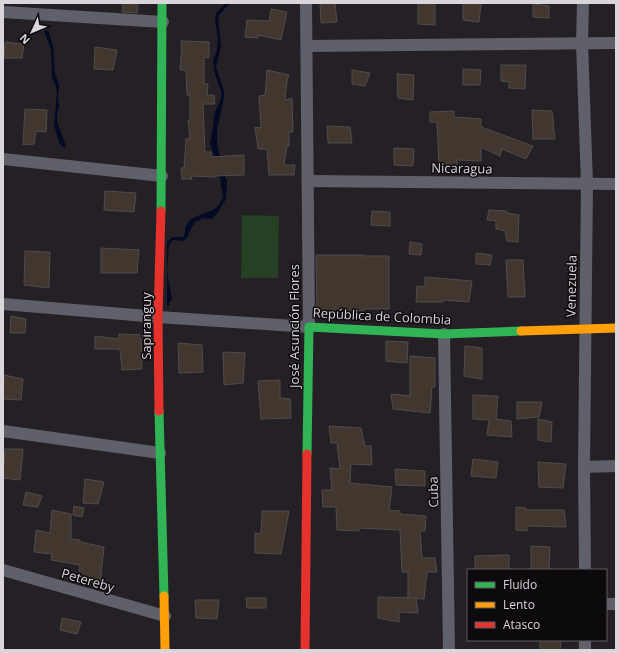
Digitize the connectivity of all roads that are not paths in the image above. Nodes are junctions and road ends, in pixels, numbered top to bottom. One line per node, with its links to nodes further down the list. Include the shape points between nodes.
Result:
1 (162, 3): 5 (street, Sapiranguy)
2 (306, 3): 8 (street, José Asunción Flores)
3 (583, 3): 6 (street, Venezuela)
4 (3, 12): 5 (street)
5 (163, 22): 10 (street, Sapiranguy)
6 (582, 43): 7 (street); 8 (street); 12 (street, Venezuela)
7 (616, 43)
8 (307, 46): 11 (street, José Asunción Flores)
9 (3, 159): 10 (street)
10 (162, 176): 15 (street, Sapiranguy)
11 (308, 181): 12 (street, Nicaragua); 16 (street, José Asunción Flores)
12 (587, 183): 13 (street, Nicaragua); 17 (street, Venezuela)
13 (616, 184)
14 (3, 304): 15 (street, República de Colombia)
15 (158, 317): 16 (street, República de Colombia); 21 (street, Sapiranguy)
16 (309, 327): 19 (street, República de Colombia); 28 (street, José Asunción Flores)
17 (585, 328): 18 (street, República de Colombia); 19 (street, República de Colombia); 23 (street, Venezuela)
18 (616, 328)
19 (444, 334): 29 (street, Cuba)
20 (3, 431): 21 (street)
21 (160, 453): 26 (street, Sapiranguy)
22 (616, 466): 23 (street)
23 (584, 467): 24 (street, Venezuela)
24 (585, 569)
25 (3, 570): 26 (street, Petereby)
26 (165, 616): 27 (street, Sapiranguy)
27 (165, 650)
28 (305, 650)
29 (449, 650)

